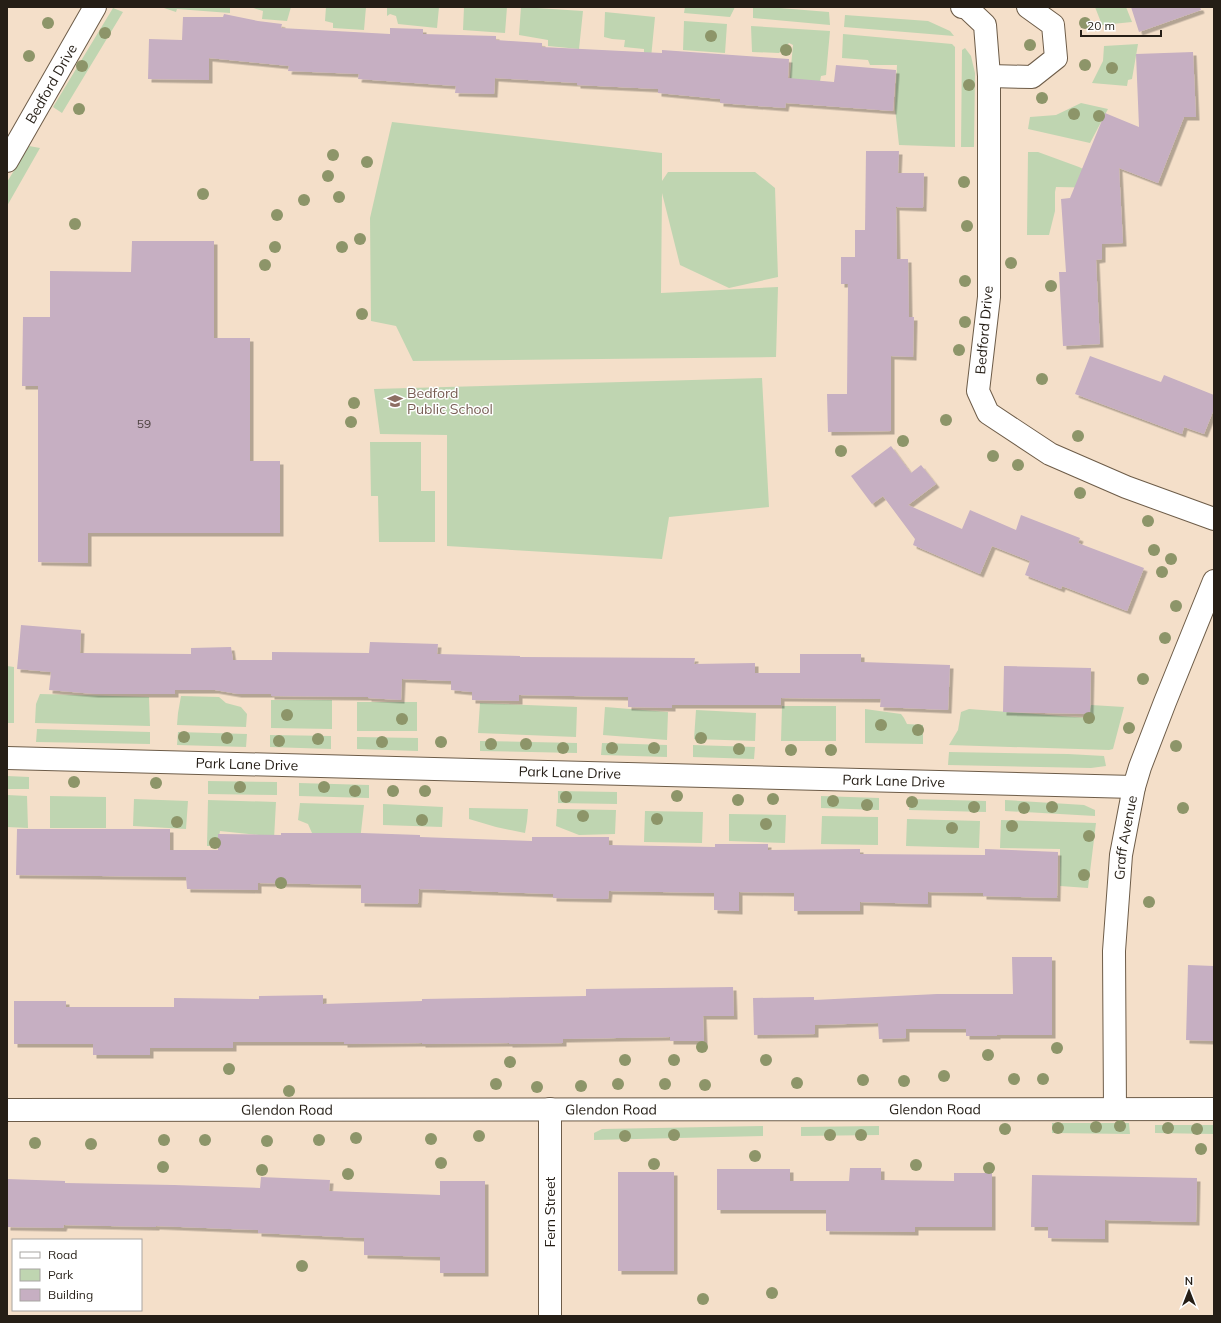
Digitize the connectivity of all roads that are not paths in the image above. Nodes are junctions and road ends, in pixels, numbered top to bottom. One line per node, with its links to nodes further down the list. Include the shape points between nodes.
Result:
1 (95, 7): 6 (street, Bedford Drive)
2 (962, 7): 3 (street, Bedford Drive)
3 (968, 7): 5 (street, Bedford Drive, via 985,24)
4 (1028, 7): 5 (street, via 1053,24 1056,58 1032,77)
5 (989, 76): 7 (street, Bedford Drive, via 989,297 978,391 988,413 1050,454 1126,487)
6 (7, 161)
7 (1214, 519)
8 (1214, 582): 10 (street, Graff Avenue)
9 (7, 758): 10 (street, Park Lane Drive)
10 (1134, 786): 12 (street, Graff Avenue, via 1121,855 1114,950)
11 (550, 1109): 12 (street, Glendon Road); 14 (street, Glendon Road); 15 (street, Fern Street)
12 (1115, 1109): 13 (street, Glendon Road)
13 (1214, 1109)
14 (7, 1110)
15 (550, 1316)

